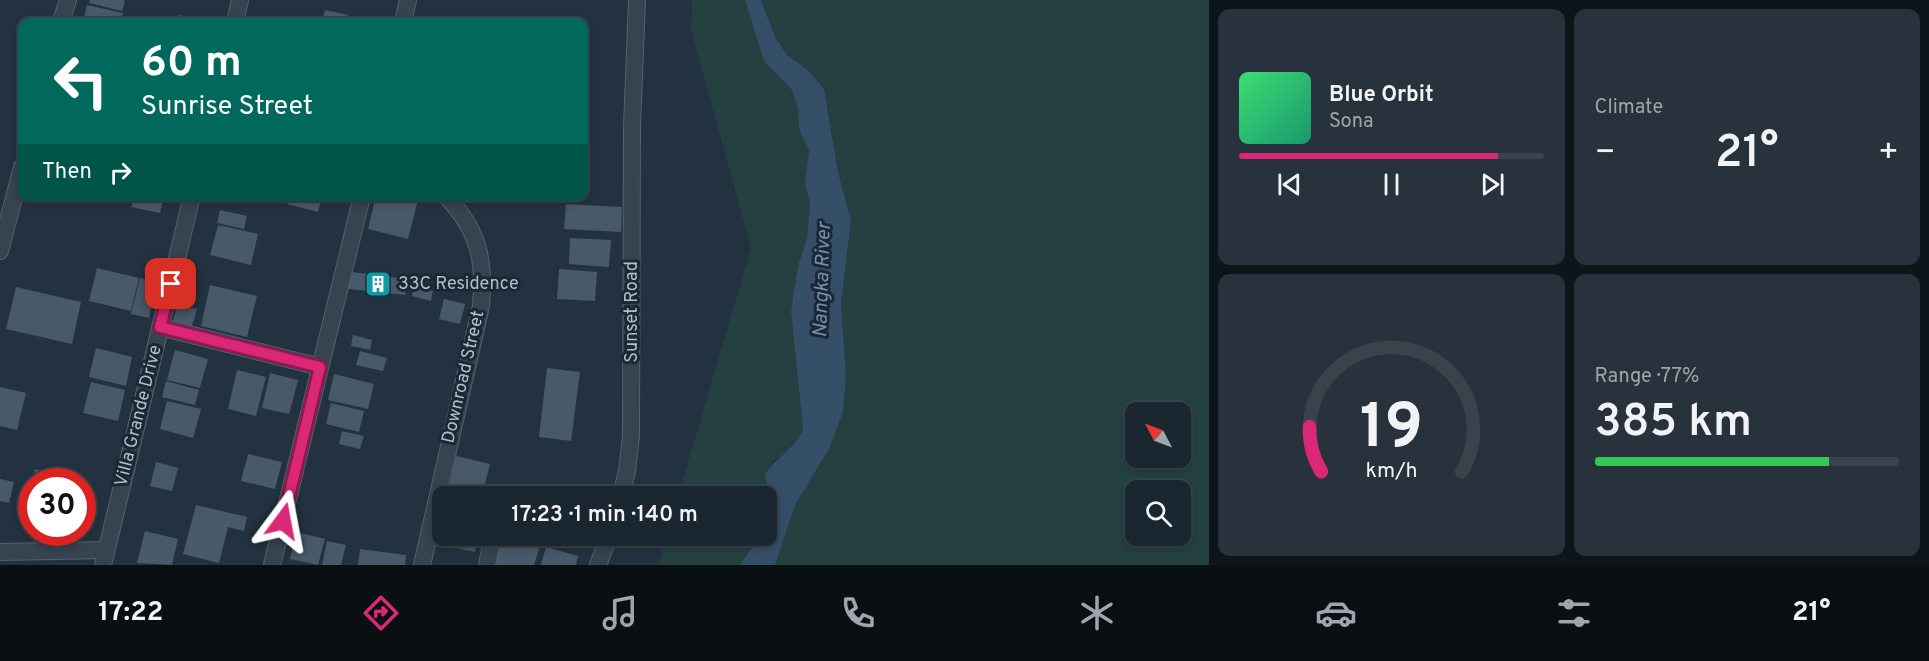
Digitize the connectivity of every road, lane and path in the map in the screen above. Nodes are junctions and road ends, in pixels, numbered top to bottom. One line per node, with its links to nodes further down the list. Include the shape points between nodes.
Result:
1 (68, 0): 5 (street)
2 (240, 0): 6 (street)
3 (408, 0): 7 (street)
4 (637, 0): 15 (street, Sunset Road, via 632,127 631,436)
5 (63, 18)
6 (236, 18)
7 (404, 18)
8 (18, 182): 12 (street)
9 (191, 201): 13 (street, Villa Grande Drive)
10 (361, 201): 14 (street)
11 (450, 201): 21 (street, Downroad Street, via 475,236 483,279 481,306)
12 (0, 251)
13 (160, 327): 14 (street); 19 (street, Villa Grande Drive)
14 (320, 367): 20 (street)
15 (623, 486)
16 (491, 546): 22 (street)
17 (605, 546): 23 (street)
18 (0, 552): 19 (street)
19 (104, 558)
20 (272, 565)
21 (423, 565)
22 (487, 565)
23 (598, 565)

